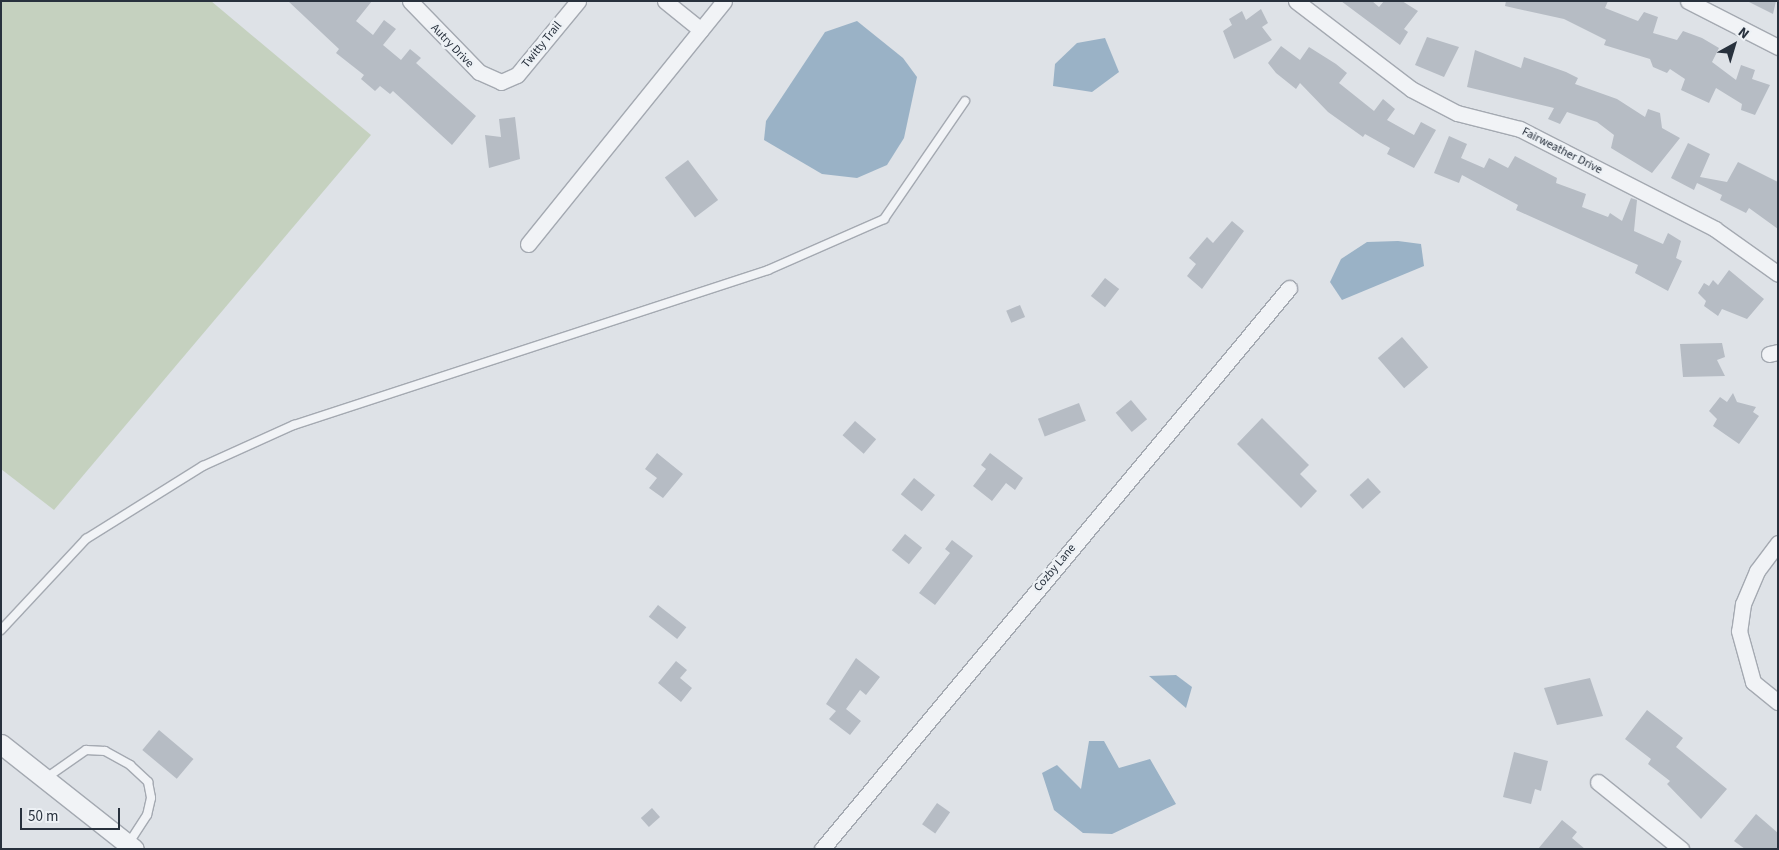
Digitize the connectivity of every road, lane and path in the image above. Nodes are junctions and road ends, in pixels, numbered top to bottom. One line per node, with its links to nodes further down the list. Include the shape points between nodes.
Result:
1 (410, 1): 9 (street, Autry Drive, via 479,72)
2 (578, 1): 9 (street, Twitty Trail, via 517,75)
3 (665, 1): 7 (street)
4 (724, 1): 7 (street)
5 (1296, 1): 12 (street, Fairweather Drive, via 1411,89 1457,113 1520,129 1715,229)
6 (1688, 1): 8 (street)
7 (701, 30): 11 (street)
8 (1778, 47)
9 (501, 82)
10 (965, 101): 15 (lane, via 884,219 768,270 294,425 203,466 86,539)
11 (528, 244)
12 (1778, 274)
13 (1289, 288): 21 (street, Cozby Lane)
14 (1778, 543): 16 (street, via 1757,571 1743,604 1739,631 1753,682)
15 (1, 630)
16 (1778, 702)
17 (1, 744): 18 (street)
18 (45, 779): 20 (street); 20 (lane, via 86,750 106,751 130,765 148,782 151,798 147,815)
19 (1598, 782): 22 (street)
20 (131, 846)
21 (822, 849)
22 (1681, 849)

